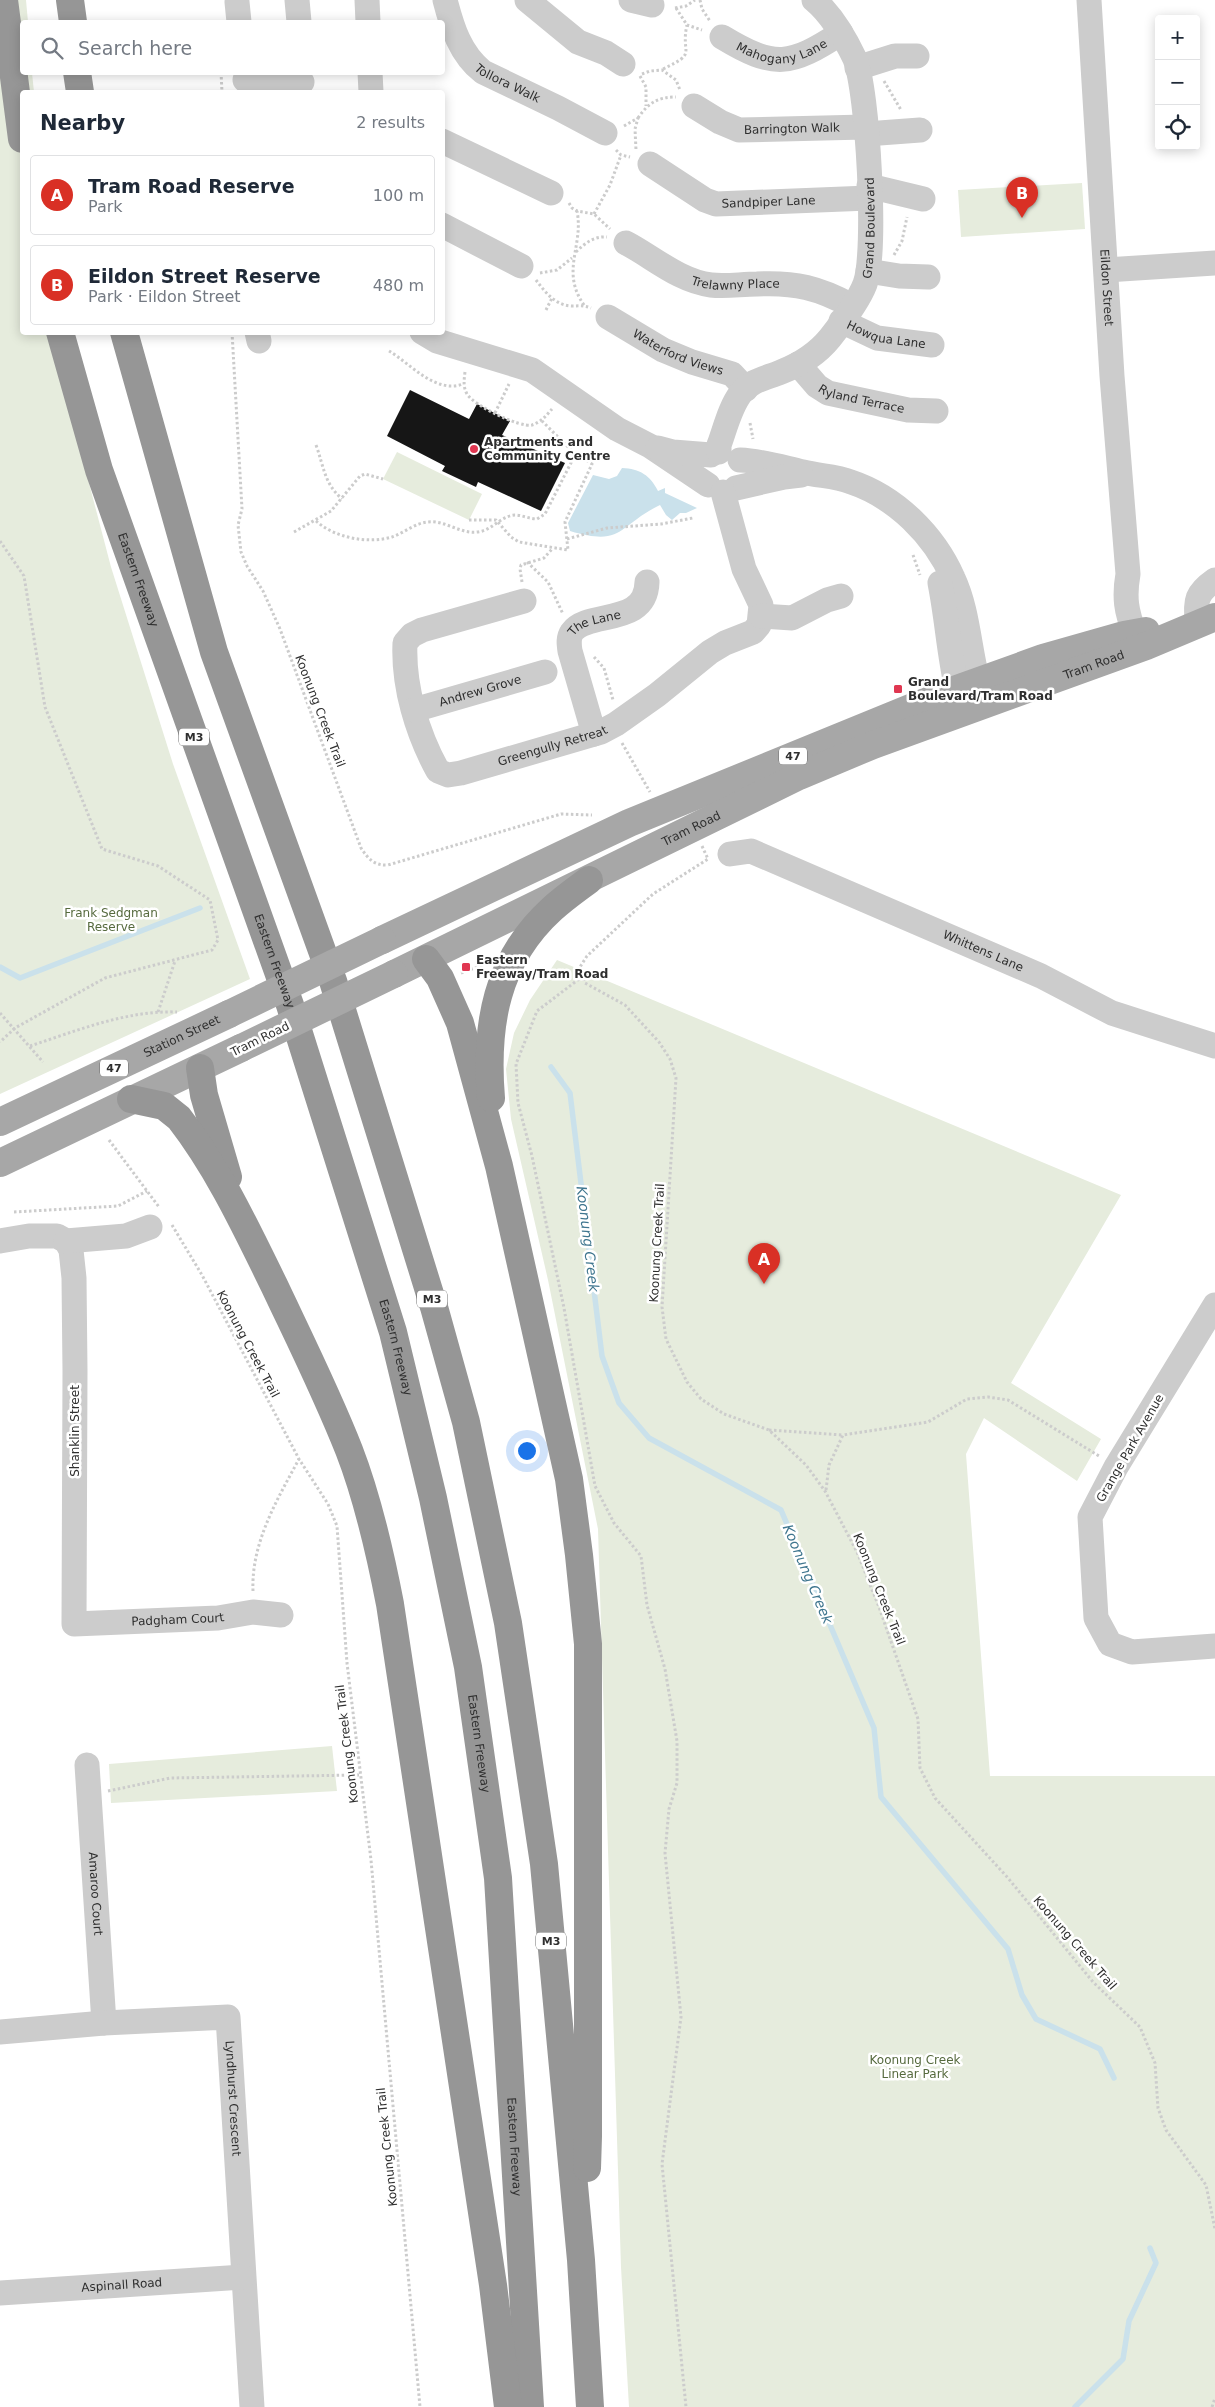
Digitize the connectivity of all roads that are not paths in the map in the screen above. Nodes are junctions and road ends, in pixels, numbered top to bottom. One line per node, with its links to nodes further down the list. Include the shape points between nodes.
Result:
1 (4, 0): 24 (highway)
2 (70, 0): 9 (highway)
3 (297, 0): 10 (street)
4 (367, 0): 11 (street)
5 (445, 0): 27 (street, Tollora Walk, via 455,34 472,64)
6 (527, 0): 16 (street, via 578,42 606,53)
7 (814, 0): 12 (street, Grand Boulevard)
8 (1090, 0): 37 (street, Eildon Street)
9 (73, 20)
10 (299, 20)
11 (368, 20)
12 (842, 33): 13 (street, Mahogany Lane, via 803,56 774,60 753,54); 15 (street, Grand Boulevard)
13 (714, 34)
14 (917, 56): 15 (street, via 896,56)
15 (865, 66): 25 (street, Grand Boulevard)
16 (632, 70)
17 (77, 75): 21 (highway)
18 (370, 75): 22 (street)
19 (245, 82): 20 (street)
20 (302, 82)
21 (80, 90)
22 (371, 90)
23 (689, 103): 25 (street, Barrington Walk, via 739,130)
24 (20, 123)
25 (866, 130): 26 (street, Barrington Walk); 30 (street, Grand Boulevard)
26 (913, 130)
27 (605, 133)
28 (445, 142): 31 (street)
29 (650, 164): 30 (street, Sandpiper Lane, via 716,204)
30 (869, 192): 32 (street, Sandpiper Lane); 38 (street, Grand Boulevard)
31 (551, 194)
32 (917, 197)
33 (445, 227): 36 (street)
34 (618, 238): 40 (street, Trelawny Place, via 684,277 709,285 782,283 806,286 828,292)
35 (1215, 263): 37 (street)
36 (521, 266)
37 (1106, 270): 59 (street, Eildon Street, via 1128,574 1126,608)
38 (875, 272): 39 (street); 40 (street, Grand Boulevard)
39 (928, 277)
40 (846, 314): 45 (street, Howqua Lane, via 877,338); 46 (street, Grand Boulevard, via 829,339)
41 (608, 317): 47 (street, Waterford Views, via 663,350 732,374)
42 (61, 335): 92 (highway, Eastern Freeway / M3, via 99,470 293,1015 393,1332 433,1498 468,1666 498,1878)
43 (125, 335): 87 (highway, M3, via 214,652 333,981 434,1307 466,1422 508,1623 544,1864)
44 (427, 335): 49 (street, via 437,341 532,370 617,429)
45 (932, 345)
46 (798, 364): 47 (street, Grand Boulevard, via 764,378); 48 (street, Ryland Terrace, via 817,386 828,393 908,410)
47 (744, 404): 50 (street, via 719,445)
48 (936, 411)
49 (650, 446): 50 (street, via 673,452); 52 (street)
50 (733, 457): 51 (street); 52 (street, via 744,475); 52 (street, via 706,461 703,469 704,478)
51 (813, 474): 52 (street); 61 (street, via 875,491 904,511 921,546 954,578 968,631)
52 (722, 488): 57 (street, via 744,570 761,605)
53 (1215, 580): 58 (street, via 1198,596)
54 (647, 582): 64 (street, The Lane, via 645,596 639,605 630,611 583,625 572,631 569,638)
55 (841, 596): 57 (street, via 792,618)
56 (524, 601): 62 (street, Greengully Retreat, via 412,635 405,643 404,664)
57 (761, 616): 64 (street, Greengully Retreat, via 753,632 710,652 623,719)
58 (1206, 620): 59 (main road, Tram Road / 47)
59 (1144, 637): 61 (main road, Tram Road / 47, via 1043,658); 63 (main road, Tram Road / 47)
60 (545, 672): 62 (street, Andrew Grove)
61 (967, 685): 63 (main road); 67 (main road, Tram Road / 47, via 629,823)
62 (414, 710): 64 (street, Greengully Retreat, via 432,761 438,771 448,775)
63 (974, 710): 66 (main road, Tram Road / 47, via 799,776)
64 (594, 734)
65 (748, 847): 70 (street, Whittens Lane, via 1042,976 1112,1013)
66 (588, 880): 68 (main road, Tram Road / 47); 75 (highway, via 552,909 519,947 498,991 490,1059)
67 (382, 940): 68 (main road); 69 (main road, Tram Road / 47, bridge)
68 (426, 960): 71 (main road, Tram Road / 47, bridge); 75 (highway, via 440,978 458,1016)
69 (229, 1014): 71 (main road, via 209,1033 202,1050); 73 (main road, Station Street / 47)
70 (1215, 1046)
71 (200, 1068): 72 (main road, 47); 76 (highway, via 204,1095)
72 (131, 1100): 74 (main road, 47); 76 (highway, via 164,1106 179,1118)
73 (0, 1122)
74 (0, 1163)
75 (499, 1166): 87 (highway, via 569,1479 588,1644 588,2136)
76 (239, 1214): 91 (highway, via 350,1451 383,1568 493,2285)
77 (160, 1219): 79 (street, via 126,1236)
78 (3, 1239): 79 (street, via 45,1235 58,1236)
79 (66, 1241): 82 (street, Shanklin Street, via 71,1250 74,1278)
80 (1215, 1305): 83 (street, Grange Park Avenue, via 1116,1467 1090,1518 1096,1618 1110,1644 1132,1652)
81 (281, 1615): 82 (street, Padgham Court, via 254,1612 218,1618)
82 (74, 1624)
83 (1215, 1646)
84 (87, 1765): 85 (street, Amaroo Court)
85 (104, 2022): 86 (street, Lyndhurst Crescent); 88 (street, Lyndhurst Crescent, via 228,2017)
86 (0, 2032)
87 (581, 2260): 93 (highway, M3)
88 (243, 2276): 89 (street, Aspinall Road); 90 (street, Lyndhurst Crescent)
89 (0, 2293)
90 (252, 2407)
91 (508, 2407)
92 (530, 2407)
93 (590, 2407)

